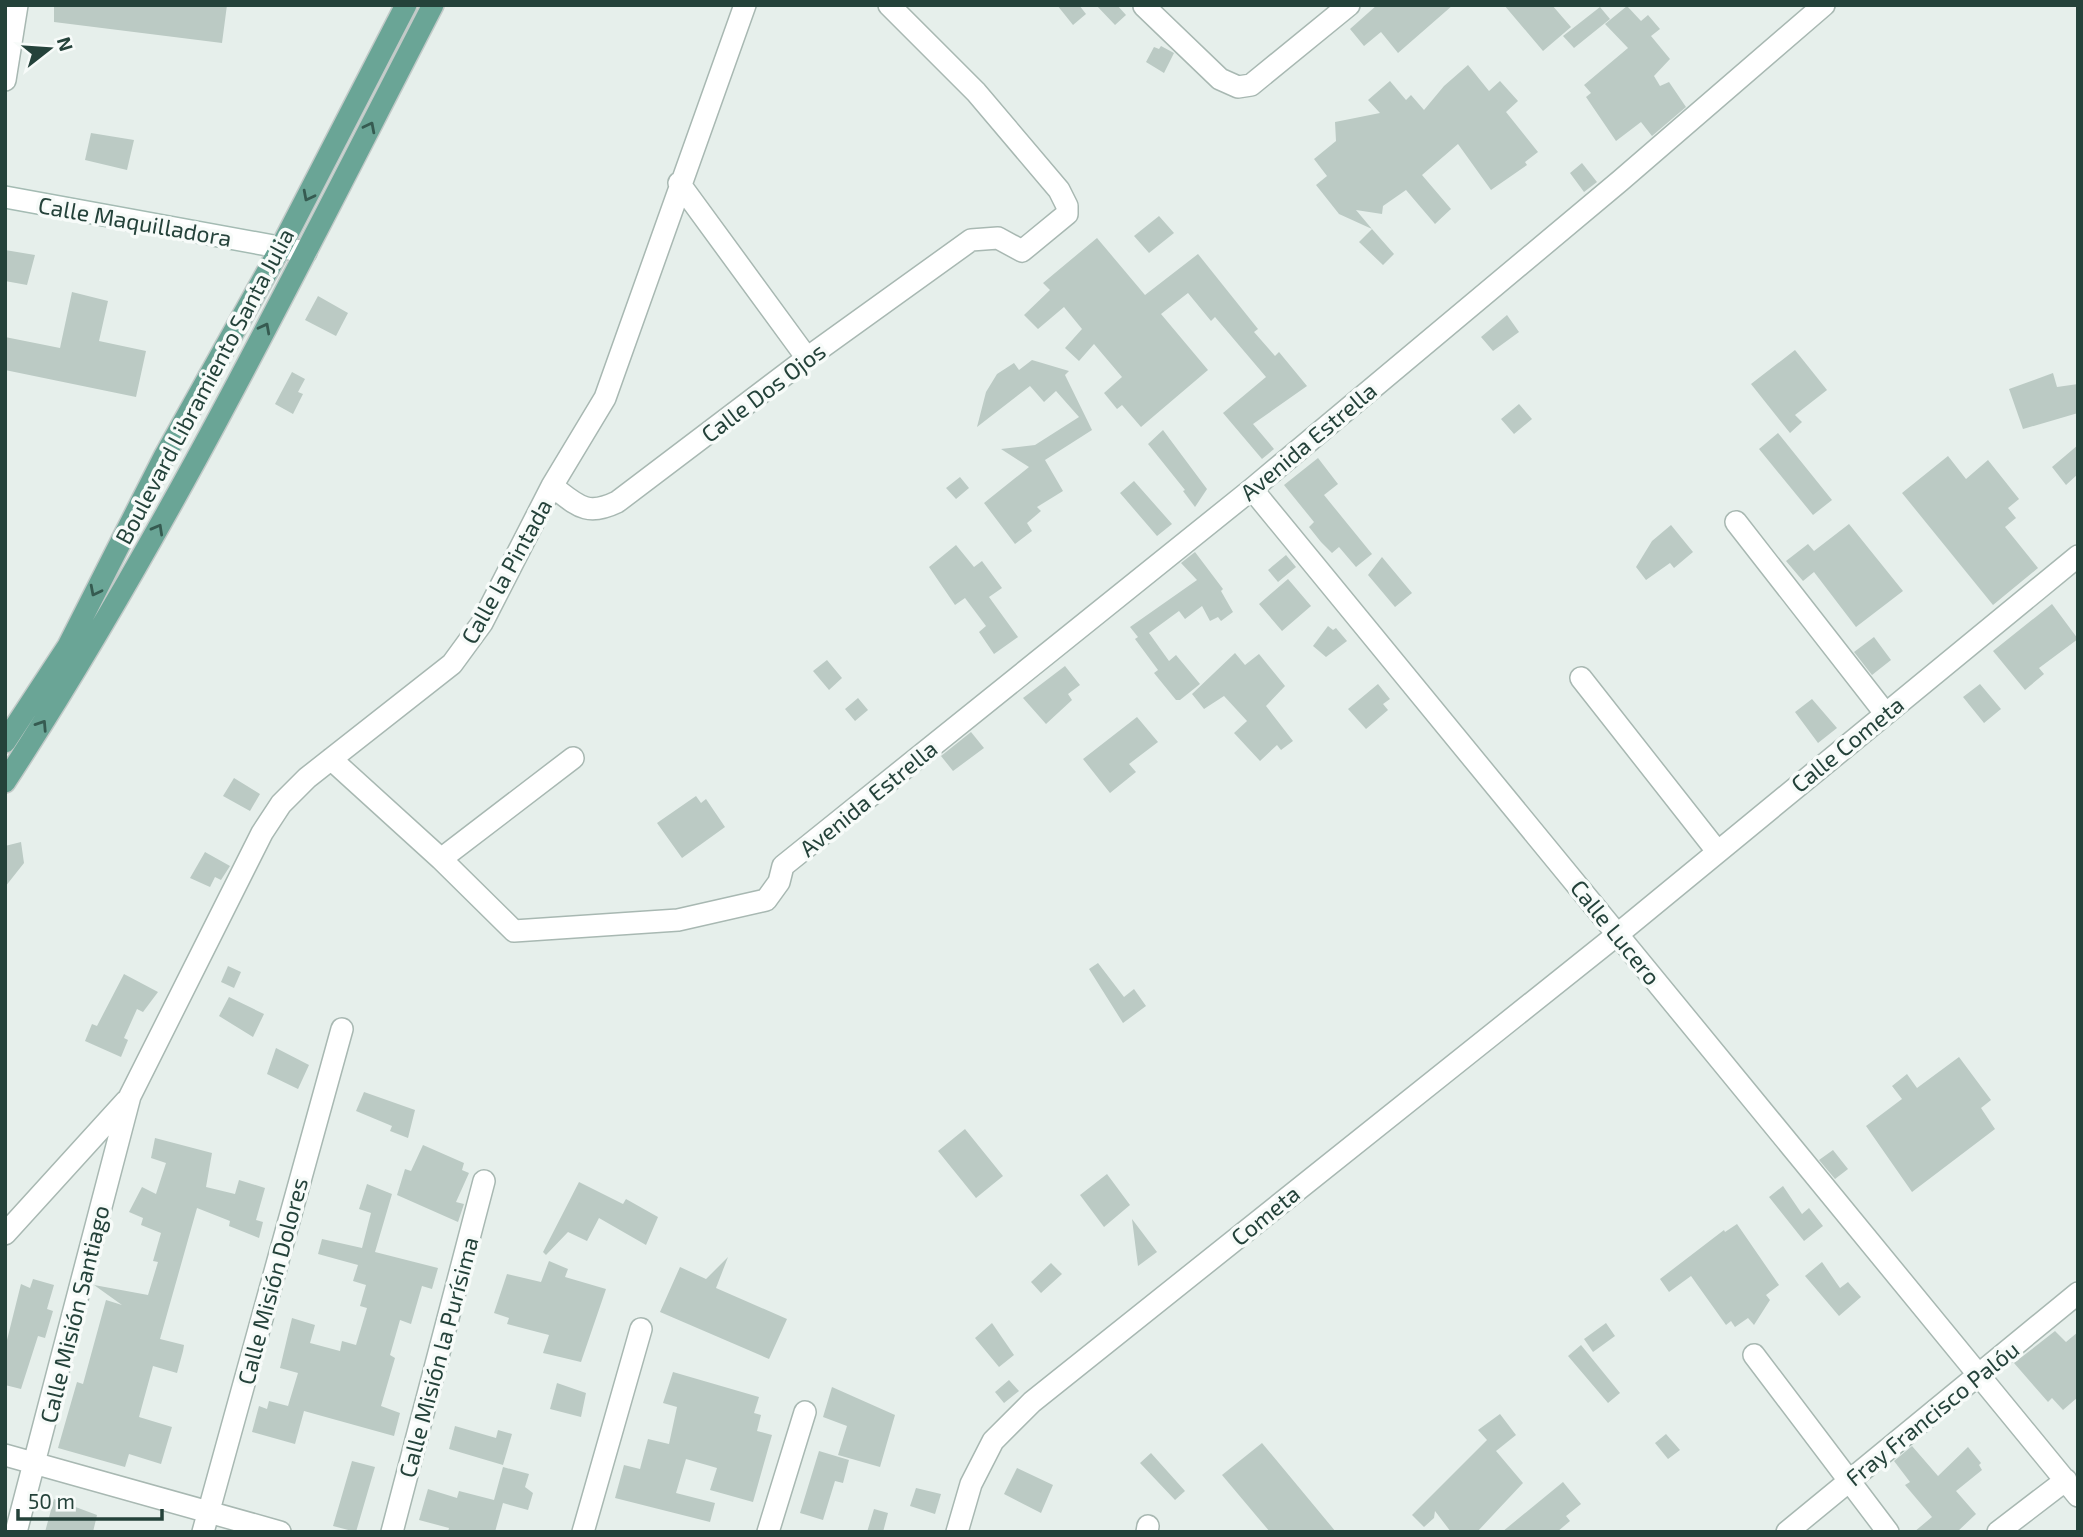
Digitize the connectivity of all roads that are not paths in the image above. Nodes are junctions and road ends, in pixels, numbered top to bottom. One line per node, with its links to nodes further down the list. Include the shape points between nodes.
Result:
1 (17, 5): 9 (street)
2 (407, 5): 12 (main road, Boulevard Libramiento Santa Julia, one-way to 12)
3 (433, 5): 13 (main road, Boulevard Libramiento Santa Julia, one-way to 3)
4 (745, 5): 10 (street, Calle la Pintada)
5 (889, 5): 14 (street, Calle Dos Ojos, via 976,92 1059,190 1067,214 1022,251 998,238 971,240)
6 (1349, 5): 8 (street, via 1251,85 1238,87 1220,79)
7 (1824, 5): 16 (street, Avenida Estrella)
8 (1144, 6)
9 (5, 80)
10 (680, 183): 14 (street); 15 (street, Calle la Pintada, via 605,398)
11 (5, 197): 12 (street, Calle Maquilladora)
12 (281, 247): 13 (street, Calle Maquilladora); 21 (main road, Boulevard Libramiento Santa Julia, one-way to 21, via 165,455 68,646)
13 (306, 252): 24 (main road, Boulevard Libramiento Santa Julia, one-way to 13, via 78,671)
14 (807, 358): 15 (street, Calle Dos Ojos, via 617,502 590,510)
15 (552, 486): 23 (street, Calle la Pintada, via 465,648)
16 (1252, 489): 26 (street, Avenida Estrella, via 783,866 779,882 766,900 678,920 514,931); 27 (street, Calle Lucero)
17 (1736, 522): 20 (street)
18 (2078, 556): 20 (street, Calle Cometa)
19 (1581, 678): 25 (street)
20 (1885, 713): 25 (street, Calle Cometa)
21 (5, 742)
22 (573, 758): 26 (street)
23 (331, 759): 26 (street); 29 (street, Calle la Pintada, via 282,804 262,833)
24 (5, 782)
25 (1717, 851): 27 (street, Calle Cometa)
26 (441, 859)
27 (1618, 934): 35 (street, Calle Lucero); 47 (street, Cometa, via 1032,1402 993,1440 971,1483)
28 (342, 1029): 41 (street, Calle Misión Dolores)
29 (130, 1096): 31 (street); 38 (street, Calle Misión Santiago)
30 (484, 1181): 44 (street, Calle Misión la Purísima)
31 (5, 1234)
32 (2078, 1293): 35 (street, Fray Francisco Palóu)
33 (641, 1329): 45 (street)
34 (1754, 1355): 39 (street)
35 (1979, 1375): 39 (street, Fray Francisco Palóu); 40 (street, Calle Lucero)
36 (805, 1412): 46 (street)
37 (5, 1455): 38 (street)
38 (36, 1462): 41 (street); 42 (street, Calle Misión Santiago)
39 (1849, 1480): 48 (street, Fray Francisco Palóu); 49 (street)
40 (2072, 1488): 50 (street)
41 (206, 1522): 43 (street)
42 (16, 1532)
43 (279, 1532)
44 (393, 1532)
45 (583, 1532)
46 (768, 1532)
47 (957, 1532)
48 (1787, 1532)
49 (1888, 1532)
50 (1998, 1532)

